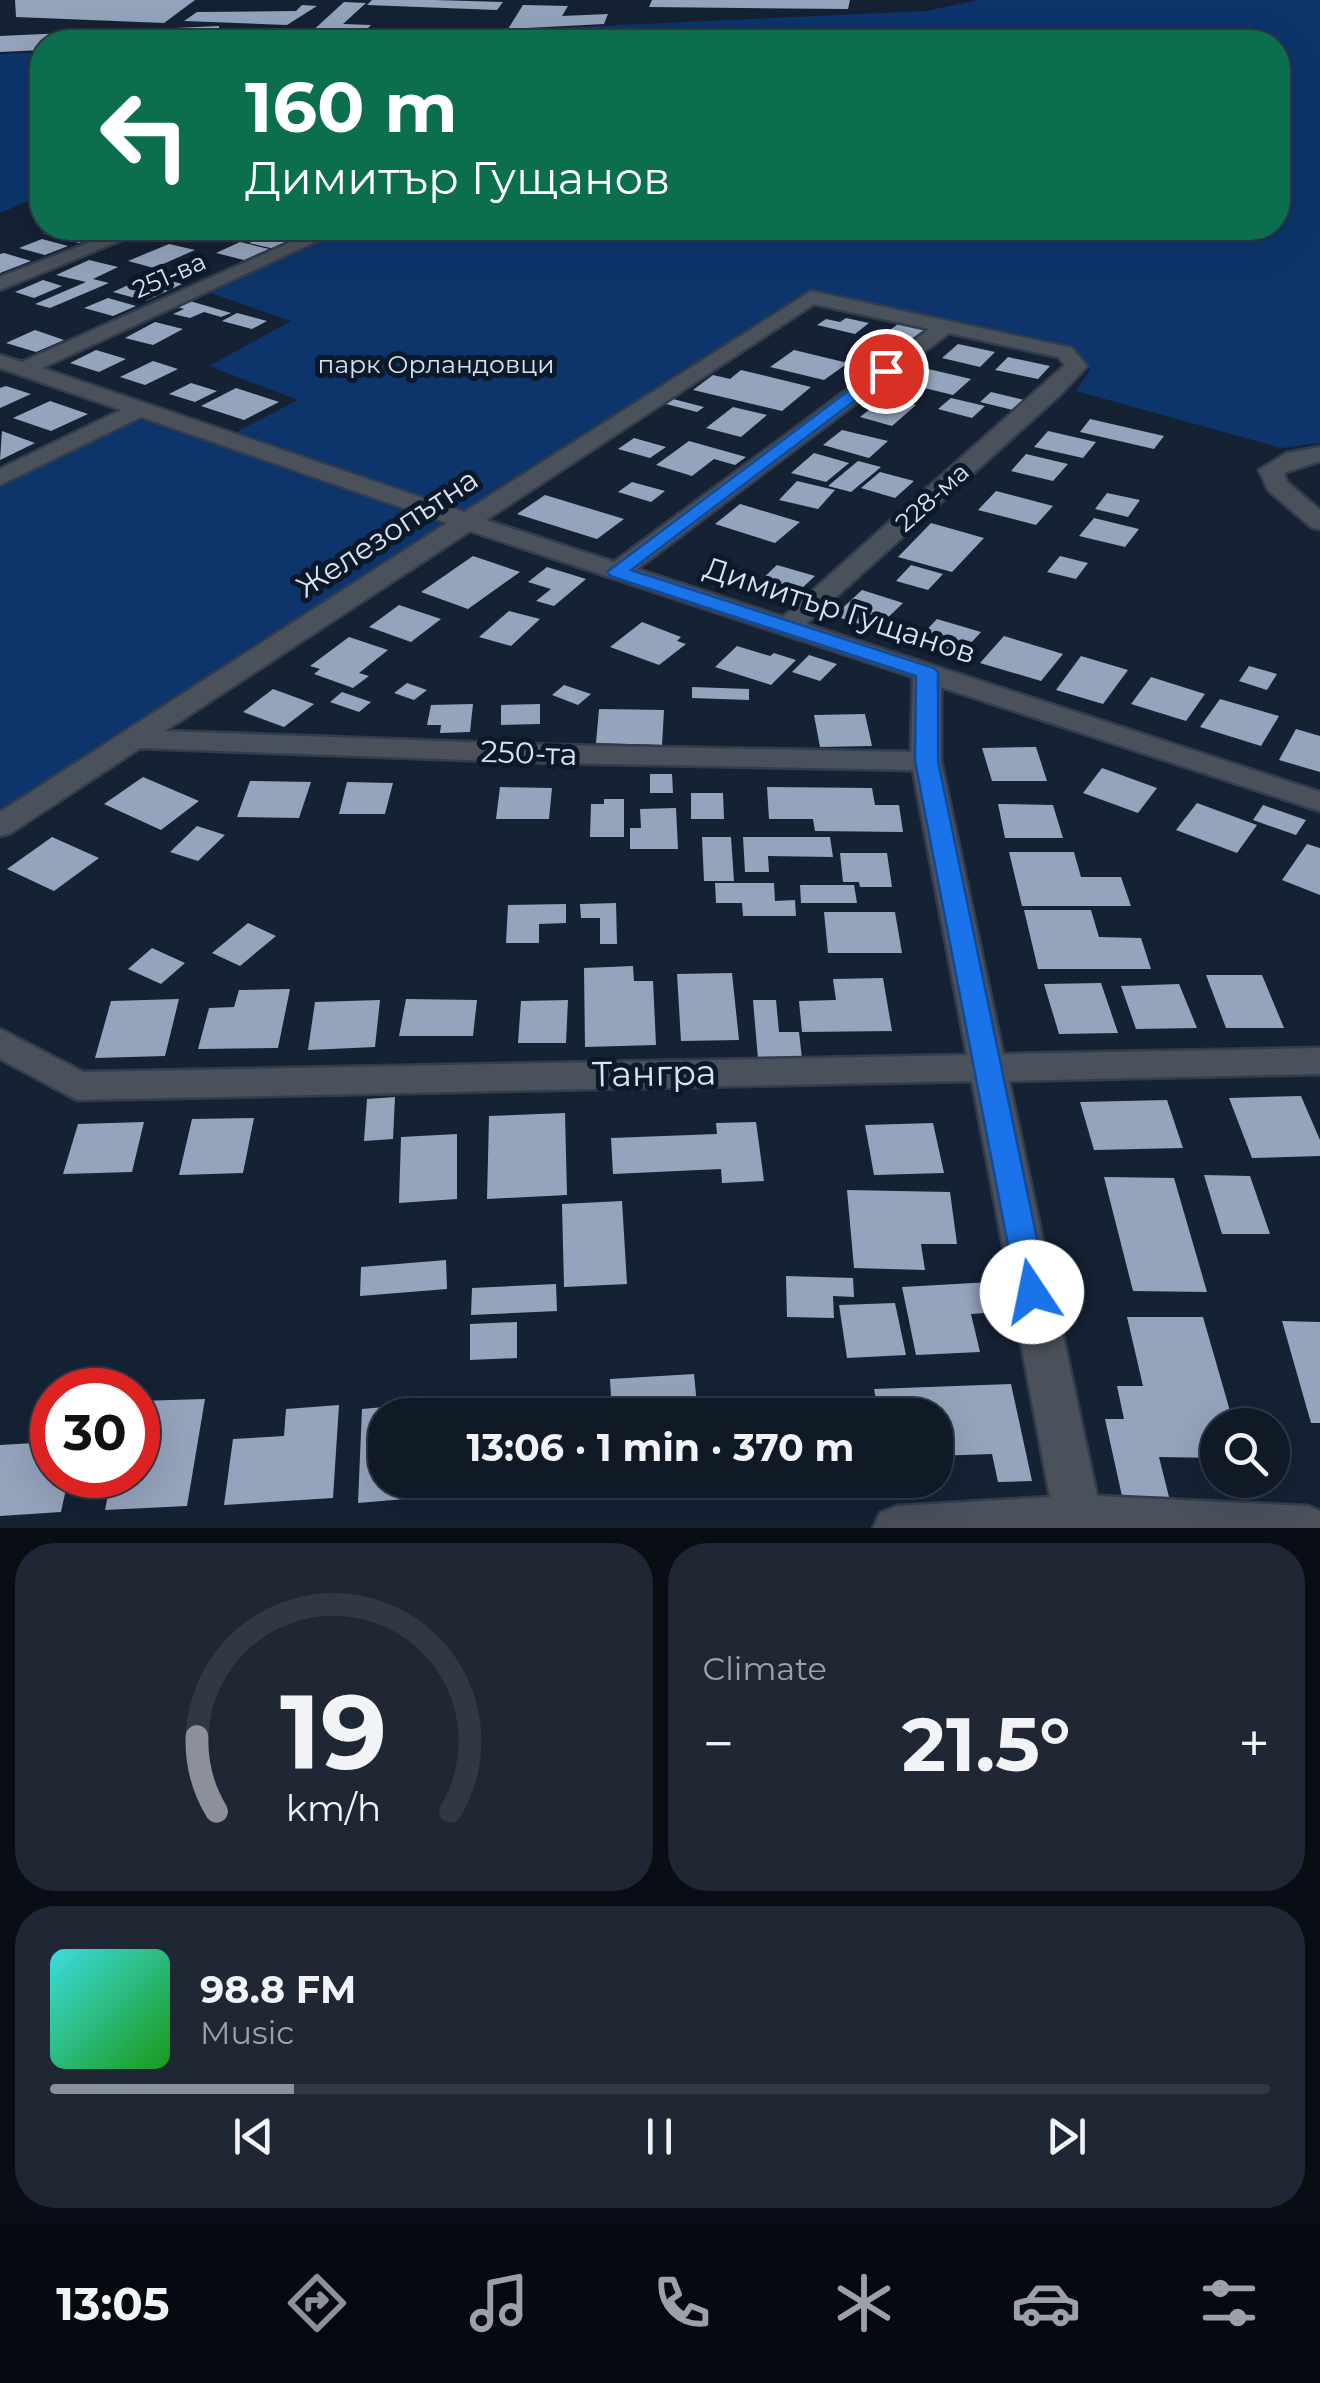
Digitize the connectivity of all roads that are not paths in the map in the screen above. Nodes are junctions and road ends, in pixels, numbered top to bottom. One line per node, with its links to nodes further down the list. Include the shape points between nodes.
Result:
1 (112, 240): 3 (street)
2 (308, 240): 5 (street, 251-ва)
3 (0, 284)
4 (946, 326): 9 (street, Железопътна, via 811,297); 11 (street); 12 (street, 228-ма, via 1065,352 1076,366)
5 (12, 365): 6 (street, Димитър Гущанов)
6 (142, 408): 8 (street); 9 (street, Димитър Гущанов)
7 (1320, 454): 10 (street, via 1272,470 1276,485)
8 (0, 478)
9 (464, 521): 11 (street, Димитър Гущанов); 14 (street, Железопътна)
10 (1320, 522)
11 (617, 572): 12 (street, Димитър Гущанов)
12 (786, 627): 13 (street, Димитър Гущанов)
13 (927, 672): 15 (street); 16 (street, Димитър Гущанов)
14 (132, 739): 15 (street, 250-та); 17 (street, Железопътна)
15 (926, 761): 20 (street)
16 (1320, 802)
17 (0, 826)
18 (0, 1042): 20 (street, Тангра, via 77,1086)
19 (1320, 1061): 20 (street, Тангра)
20 (987, 1067): 21 (street)
21 (1079, 1522): 22 (street); 23 (street)
22 (897, 1528)
23 (1308, 1528)

